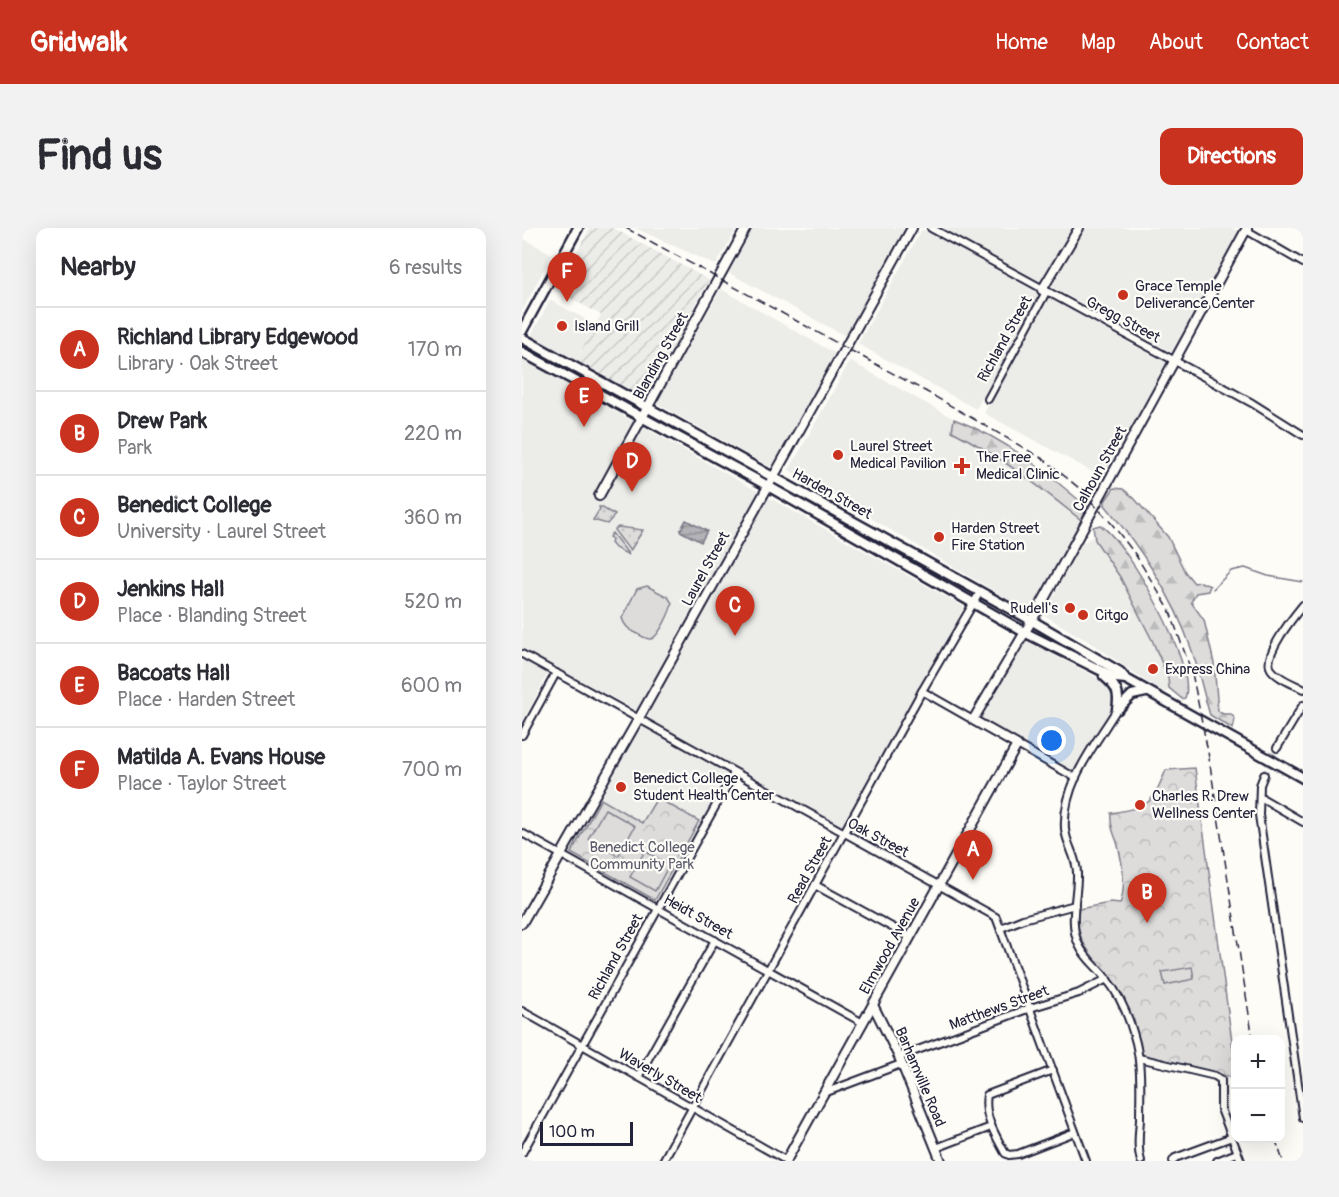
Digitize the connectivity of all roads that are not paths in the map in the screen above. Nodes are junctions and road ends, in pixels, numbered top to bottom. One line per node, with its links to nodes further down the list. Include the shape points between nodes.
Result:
1 (578, 228): 9 (main road)
2 (746, 228): 14 (street, Blanding Street)
3 (912, 228): 17 (street, Laurel Street)
4 (931, 228): 8 (street, Gregg Street)
5 (1079, 228): 8 (street, Richland Street)
6 (1245, 229): 7 (street); 12 (street, Calhoun Street)
7 (1303, 263)
8 (1044, 291): 12 (street, Gregg Street); 13 (street, Richland Street)
9 (522, 331)
10 (522, 338): 14 (main road, Harden Street)
11 (522, 352): 15 (main road, Harden Street)
12 (1175, 361): 16 (street, Gregg Street); 23 (street, Calhoun Street)
13 (988, 399)
14 (648, 407): 15 (street, Blanding Street); 17 (main road, Harden Street)
15 (642, 417): 18 (main road, Harden Street); 19 (street, Blanding Street)
16 (1303, 435)
17 (774, 477): 18 (street, Laurel Street); 20 (main road, Harden Street)
18 (767, 486): 21 (main road, Harden Street); 34 (street, Laurel Street)
19 (599, 496)
20 (980, 591): 21 (street, Read Street); 23 (main road, Harden Street)
21 (973, 603): 24 (main road, Harden Street); 30 (street, Read Street)
22 (1303, 605): 29 (street, via 1272,651 1269,664 1272,671)
23 (1033, 621): 24 (street, Calhoun Street); 28 (main road, Harden Street, via 1120,672)
24 (1026, 633): 26 (main road, Harden Street); 35 (street, Calhoun Street)
25 (522, 654): 27 (street, Oak Street)
26 (1089, 665): 28 (main road, Harden Street); 33 (main road, via 1118,690)
27 (556, 673): 34 (street, Oak Street); 36 (street)
28 (1125, 679): 31 (main road, Harden Street)
29 (1303, 689)
30 (922, 691): 35 (street); 46 (street, Read Street)
31 (1148, 692): 33 (main road, via 1132,694); 42 (main road, Harden Street)
32 (1303, 705): 38 (street)
33 (1117, 709): 41 (street)
34 (639, 718): 39 (street, Oak Street); 47 (street, Laurel Street)
35 (973, 720): 37 (street)
36 (522, 735)
37 (1017, 745): 41 (street); 49 (street, Elmwood Avenue)
38 (1277, 748)
39 (734, 773): 46 (street, Oak Street); 51 (street, Richland Street)
40 (1264, 775): 43 (street)
41 (1076, 778): 50 (street, via 1065,817 1065,832 1077,871)
42 (1303, 778)
43 (1260, 797): 44 (street); 67 (street, via 1259,815)
44 (1303, 822)
45 (522, 833): 47 (street, Heidt Street)
46 (844, 833): 48 (street, Read Street); 49 (street, Oak Street)
47 (560, 854): 51 (street, Heidt Street); 52 (street, Laurel Street)
48 (815, 885): 54 (street); 56 (street, Read Street)
49 (939, 885): 53 (street, Oak Street, via 996,916); 54 (street, Elmwood Avenue)
50 (1075, 906): 53 (street); 57 (street, via 1073,920 1079,945)
51 (658, 909): 55 (street, Heidt Street); 62 (street, Richland Street)
52 (522, 923)
53 (1001, 928): 59 (street, Oak Street)
54 (910, 937): 58 (street, Elmwood Avenue)
55 (715, 940): 56 (street, Heidt Street); 66 (street)
56 (769, 969): 61 (street, Heidt Street); 69 (street, Read Street)
57 (1107, 979): 59 (street, Matthews Street, via 1079,993); 63 (street, via 1129,1019)
58 (873, 1005): 61 (street, Elmwood Avenue); 64 (street, Barhamville Road)
59 (1030, 1008): 64 (street, Matthews Street); 65 (street, Oak Street)
60 (522, 1011): 62 (street, Waverly Street)
61 (863, 1023): 68 (street, Elmwood Avenue)
62 (582, 1046): 66 (street, Waverly Street); 78 (street, Richland Street)
63 (1139, 1058): 73 (street, via 1221,1080 1221,1109); 83 (street)
64 (900, 1061): 68 (street, Matthews Street); 76 (street, Barhamville Road)
65 (1053, 1070): 71 (street, via 987,1095); 72 (street, Oak Street)
66 (638, 1077): 69 (street, Waverly Street)
67 (1300, 1083): 70 (street)
68 (824, 1093): 80 (street, Elmwood Avenue)
69 (692, 1108): 79 (street, Read Street); 80 (street, Waverly Street)
70 (1303, 1118)
71 (991, 1127): 72 (street, via 1009,1155); 76 (street)
72 (1075, 1132): 82 (street, Oak Street)
73 (1231, 1134)
74 (1231, 1137): 84 (street)
75 (1234, 1143): 77 (street)
76 (936, 1148): 81 (street, Barhamville Road)
77 (1237, 1153): 85 (street); 86 (street)
78 (522, 1154)
79 (663, 1161)
80 (787, 1161)
81 (941, 1161)
82 (1086, 1161)
83 (1141, 1161)
84 (1173, 1161)
85 (1217, 1161)
86 (1240, 1161)

